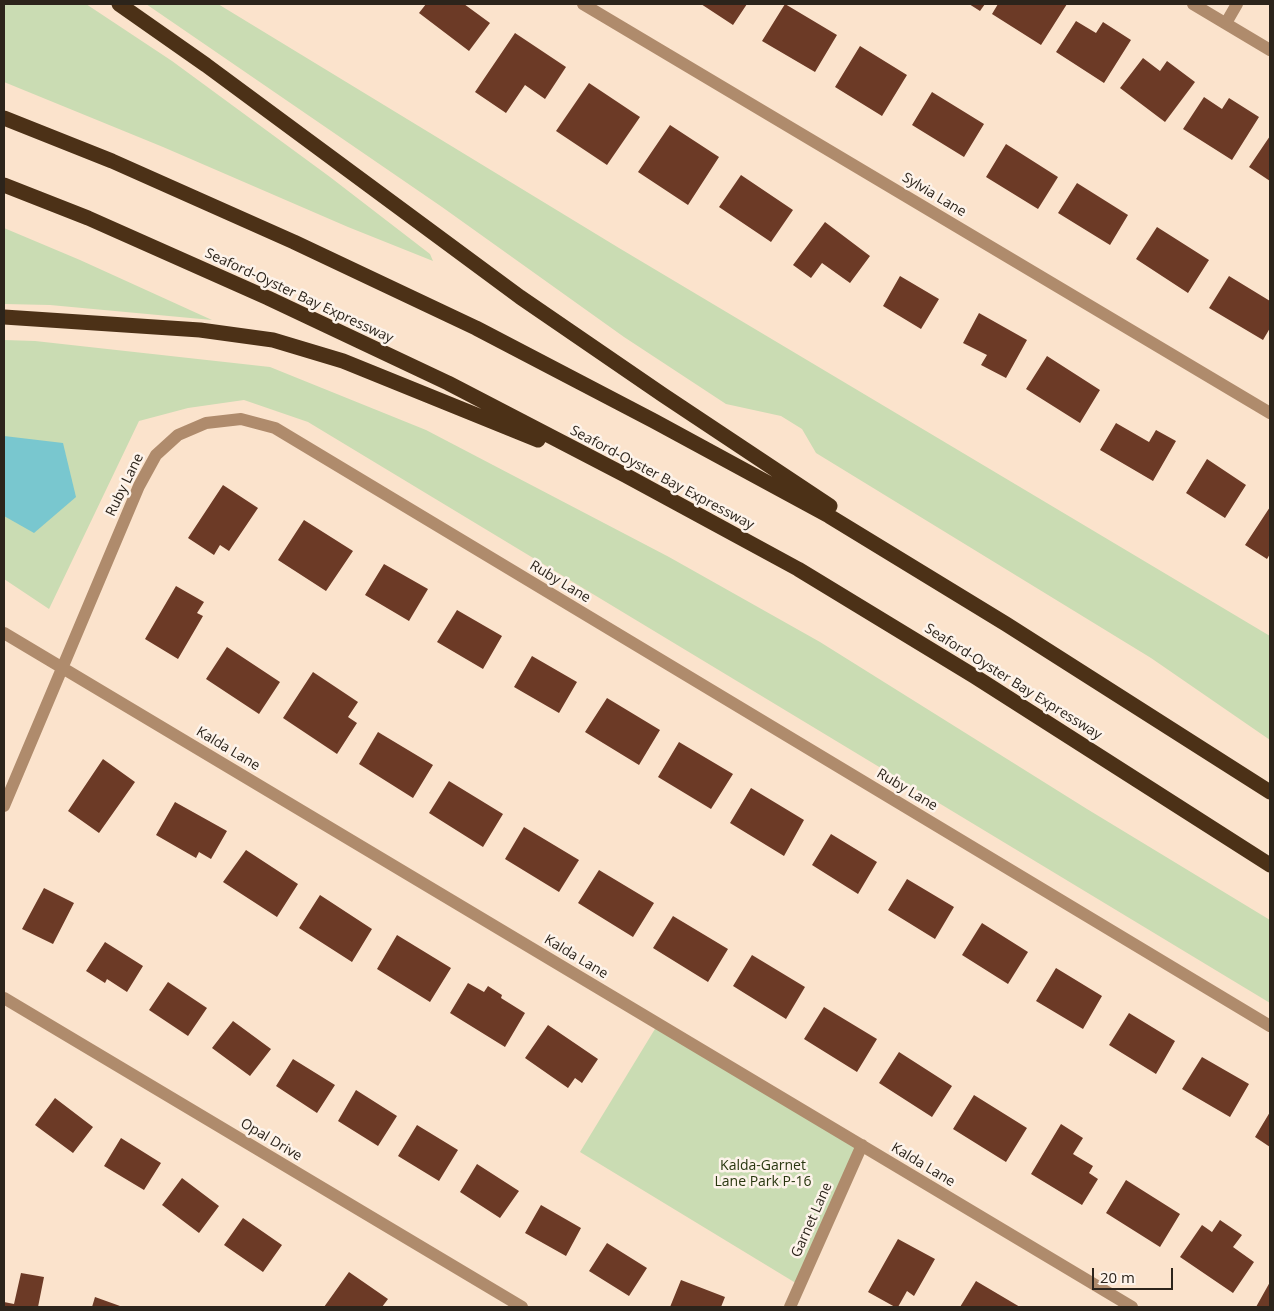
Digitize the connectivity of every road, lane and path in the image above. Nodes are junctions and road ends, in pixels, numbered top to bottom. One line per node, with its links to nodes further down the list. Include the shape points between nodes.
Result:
1 (119, 4): 12 (highway, via 520,297)
2 (583, 4): 10 (street, Sylvia Lane)
3 (1193, 4): 5 (street)
4 (1237, 4): 5 (street)
5 (1226, 23): 6 (street)
6 (1270, 50)
7 (4, 118): 12 (highway, via 112,161 476,328 820,511)
8 (4, 184): 11 (highway, Seaford-Oyster Bay Expressway, via 268,298 448,384)
9 (4, 317): 11 (highway, via 200,330 273,340 343,360)
10 (1270, 412)
11 (625, 475): 17 (highway, Seaford-Oyster Bay Expressway, via 798,569 982,681)
12 (1006, 624): 15 (highway)
13 (4, 633): 14 (street, Kalda Lane)
14 (62, 668): 16 (street, Ruby Lane); 19 (street, Ruby Lane, via 138,486 156,455 178,435 206,423 241,419 275,428); 20 (street, Kalda Lane)
15 (1270, 792)
16 (4, 806)
17 (1270, 866)
18 (4, 998): 21 (street, Opal Drive)
19 (1270, 1026)
20 (862, 1145): 22 (street, Garnet Lane); 23 (street, Kalda Lane)
21 (522, 1307)
22 (790, 1307)
23 (1132, 1307)

